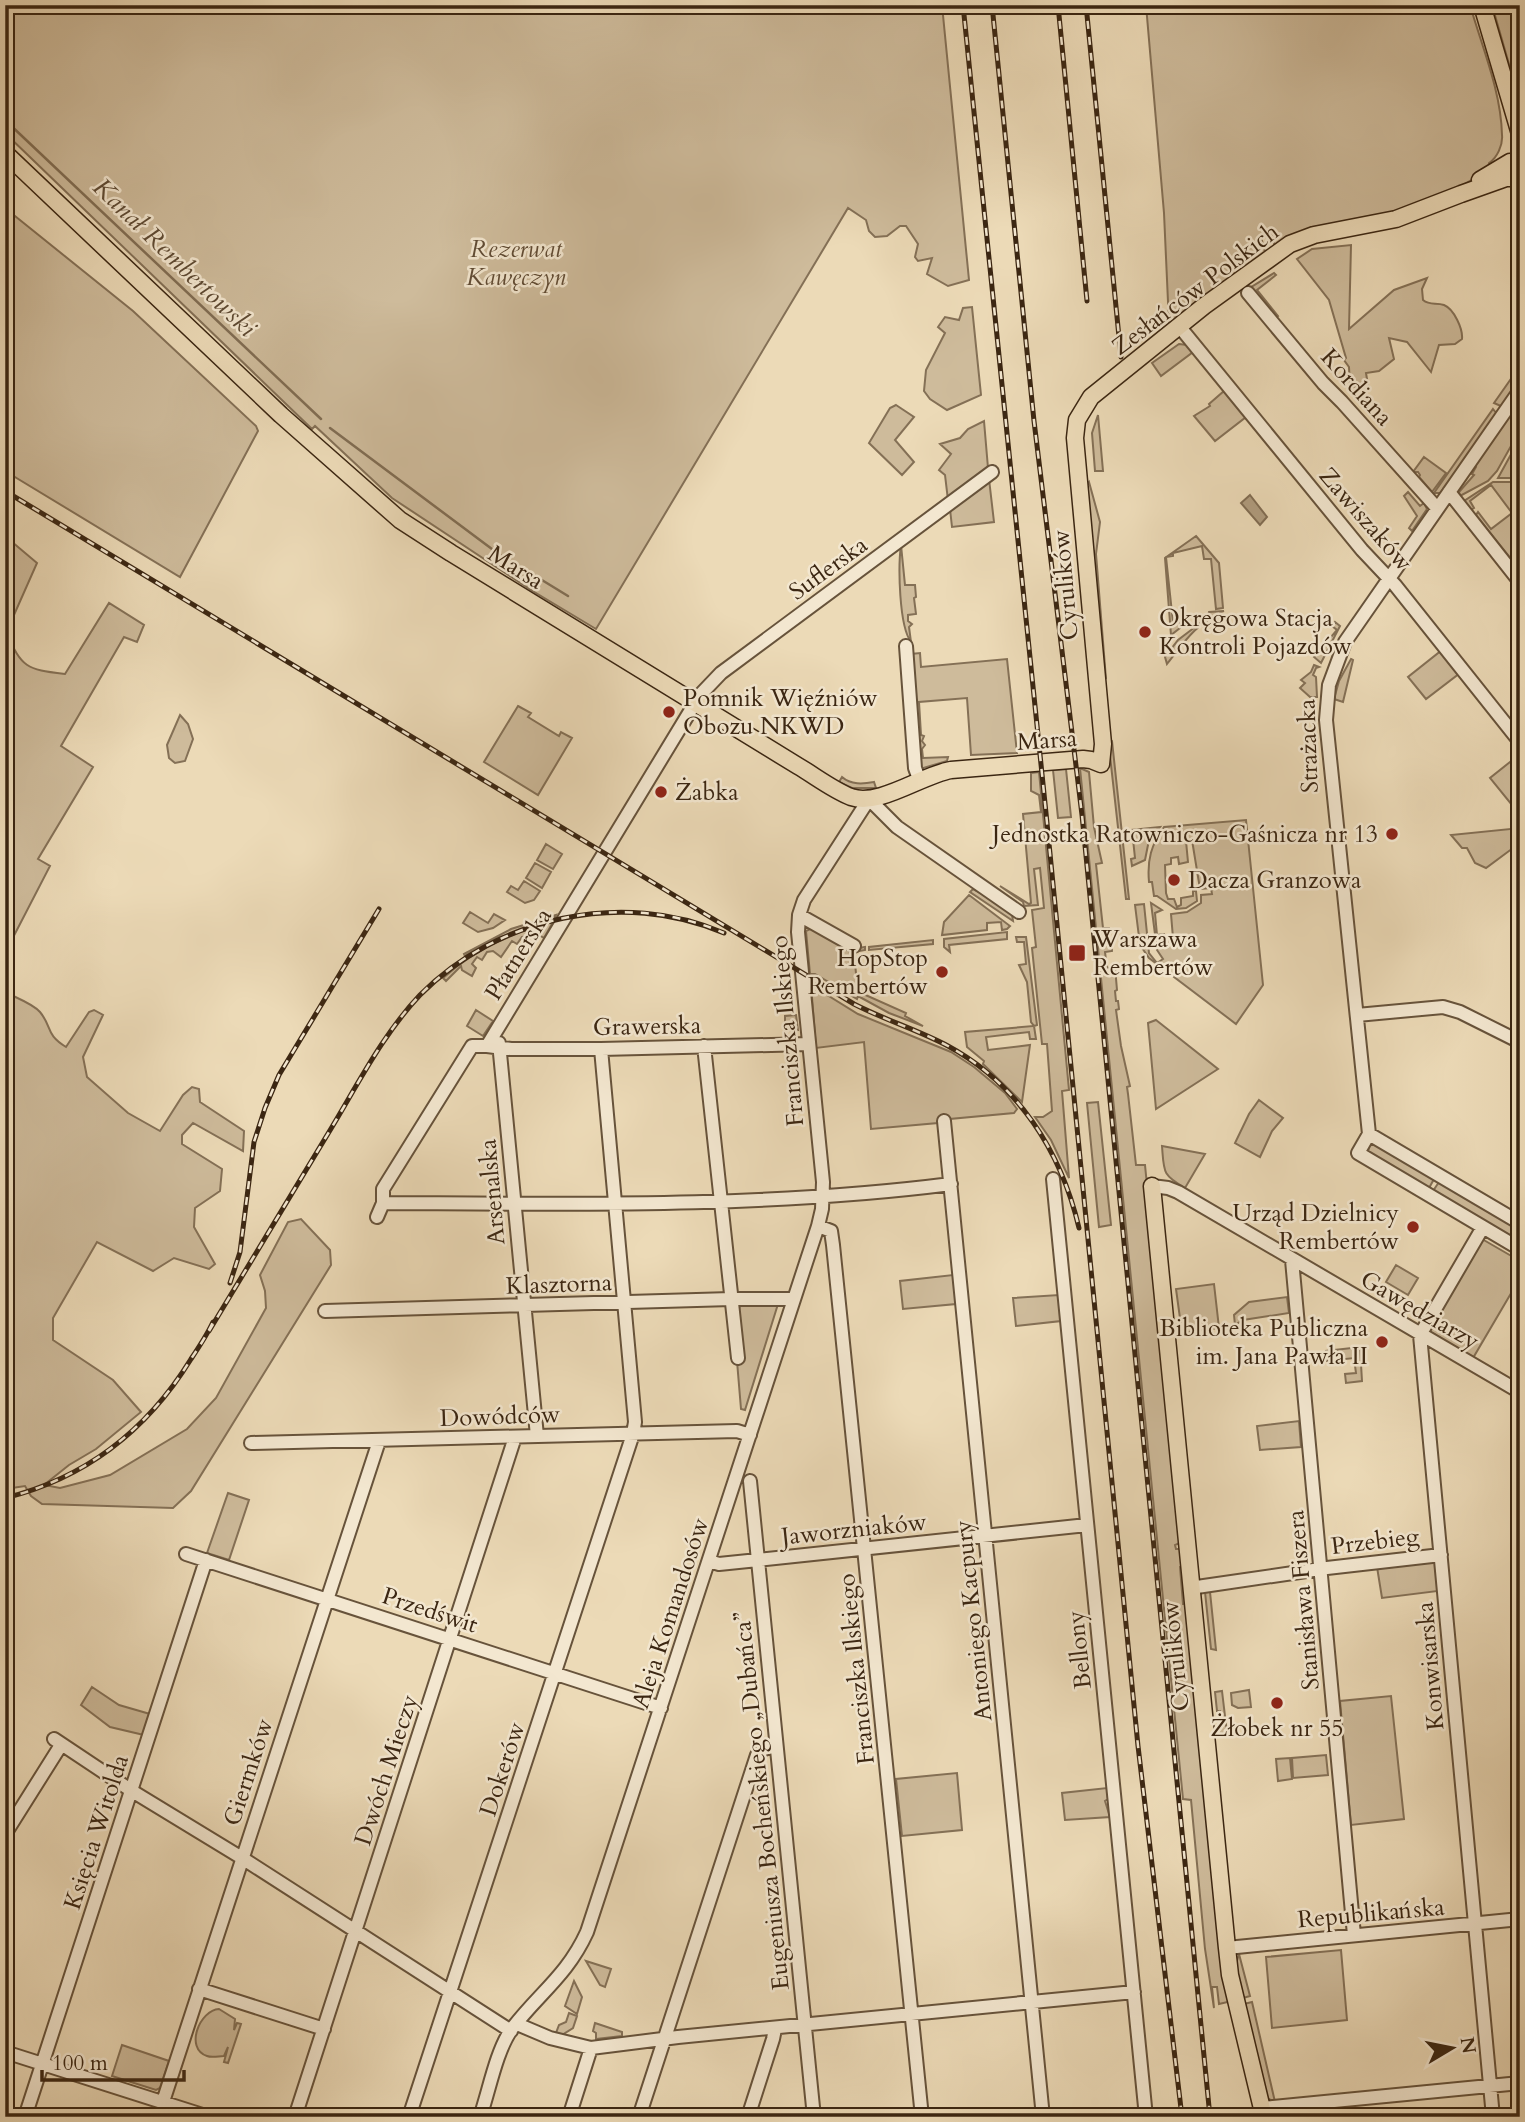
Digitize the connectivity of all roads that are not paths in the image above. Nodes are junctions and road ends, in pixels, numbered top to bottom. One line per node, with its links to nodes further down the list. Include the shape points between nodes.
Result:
1 (1482, 5): 2 (main road)
2 (1520, 134)
3 (5, 153): 17 (main road, Marsa, via 281,415 400,520)
4 (1515, 156): 5 (main road, via 1510,169); 6 (main road, Zesłańców Polskich)
5 (1518, 179): 6 (main road, Zesłańców Polskich, via 1506,178)
6 (1461, 194): 8 (main road, Zesłańców Polskich, via 1396,219 1290,244)
7 (1248, 293): 13 (street, Kordiana)
8 (1179, 326): 10 (main road, Zesłańców Polskich); 14 (street, Zawiszaków)
9 (1520, 390): 12 (street, Strażacka)
10 (1086, 403): 19 (main road, Cyrulików, via 1075,438 1103,744)
11 (992, 472): 17 (street, Suflerska, via 721,673)
12 (1449, 492): 13 (street, Strażacka); 15 (street)
13 (1437, 508): 14 (street, Strażacka)
14 (1388, 579): 18 (street, Zawiszaków); 25 (street, Strażacka, via 1340,653 1325,707)
15 (1520, 582)
16 (906, 646): 20 (street)
17 (694, 702): 21 (main road, Marsa, via 844,794); 29 (street, Płatnerska, via 497,1026)
18 (1520, 742)
19 (1101, 764): 20 (main road, Marsa, via 1088,759 964,768)
20 (919, 779): 21 (main road, Marsa)
21 (869, 799): 22 (street, via 903,832); 23 (street, Franciszka Ilskiego)
22 (1019, 912)
23 (799, 915): 24 (street); 27 (street, Franciszka Ilskiego)
24 (854, 946)
25 (1357, 1015): 26 (street, via 1443,1007); 32 (street, Strażacka)
26 (1520, 1042)
27 (809, 1044): 28 (street, Grawerska); 36 (street, Franciszka Ilskiego)
28 (704, 1046): 30 (street, Grawerska); 37 (street)
29 (494, 1047): 30 (street, Grawerska); 39 (street, Płatnerska, via 471,1048 383,1189); 40 (street, Arsenalska)
30 (601, 1049): 38 (street)
31 (944, 1121): 34 (street, Antoniego Kacpury)
32 (1369, 1134): 42 (street); 44 (street, via 1358,1153)
33 (1053, 1179): 62 (street, Bellony)
34 (951, 1184): 36 (street); 63 (street, Antoniego Kacpury)
35 (1152, 1186): 46 (street, Gawędziarzy, via 1178,1192); 71 (main road, Cyrulików)
36 (823, 1196): 37 (street); 43 (street, Aleja Komandosów)
37 (721, 1200): 38 (street); 47 (street)
38 (616, 1202): 40 (street); 49 (street)
39 (383, 1203): 40 (street); 41 (street, Płatnerska)
40 (514, 1203): 50 (street, Arsenalska)
41 (377, 1217)
42 (1520, 1223)
43 (818, 1226): 48 (street, Aleja Komandosów); 64 (street, Franciszka Ilskiego, via 832,1234)
44 (1483, 1227): 45 (street); 52 (street)
45 (1520, 1249)
46 (1292, 1260): 52 (street, Gawędziarzy); 70 (street, Stanisława Fiszera)
47 (731, 1299): 48 (street, Klasztorna); 49 (street, Klasztorna); 53 (street)
48 (794, 1299): 56 (street, Aleja Komandosów)
49 (626, 1303): 50 (street, Klasztorna); 55 (street)
50 (524, 1306): 51 (street, Klasztorna); 57 (street, Arsenalska)
51 (325, 1311)
52 (1420, 1335): 54 (street, Gawędziarzy); 66 (street, Konwisarska)
53 (738, 1359)
54 (1520, 1392)
55 (634, 1434): 56 (street, Dowódców, via 737,1431); 57 (street, Dowódców); 74 (street, Dokerów)
56 (750, 1435): 69 (street, Aleja Komandosów)
57 (537, 1436): 58 (street, Dowódców)
58 (515, 1437): 59 (street, Dowódców); 73 (street, Dwóch Mieczy)
59 (379, 1441): 60 (street, Dowódców); 72 (street, Giermków)
60 (251, 1443)
61 (750, 1481): 68 (street, Eugeniusza Bocheńskiego „Dubańca”)
62 (1087, 1525): 63 (street, Jaworzniaków); 86 (street, Bellony)
63 (986, 1535): 64 (street, Jaworzniaków); 88 (street, Antoniego Kacpury)
64 (865, 1549): 68 (street, Jaworzniaków); 89 (street, Franciszka Ilskiego)
65 (186, 1554): 67 (street, Przedświt)
66 (1441, 1555): 70 (street, Przebieg); 81 (street, Konwisarska)
67 (206, 1560): 72 (street, Przedświt); 77 (street, Księcia Witolda)
68 (758, 1560): 69 (street, Jaworzniaków); 76 (street, Eugeniusza Bocheńskiego „Dubańca”)
69 (709, 1561): 75 (street, Aleja Komandosów)
70 (1321, 1569): 71 (street, Przebieg); 83 (street, Stanisława Fiszera)
71 (1191, 1588): 84 (main road, Cyrulików)
72 (328, 1600): 73 (street, Przedświt); 79 (street, Giermków)
73 (451, 1639): 74 (street, Przedświt); 82 (street, Dwóch Mieczy)
74 (555, 1673): 75 (street, Przedświt); 87 (street, Dokerów)
75 (661, 1708): 91 (street, Aleja Komandosów, via 577,1955)
76 (776, 1746): 90 (street, Eugeniusza Bocheńskiego „Dubańca”); 94 (street, via 757,1755)
77 (132, 1791): 78 (street, via 57,1742); 79 (street); 97 (street, Księcia Witolda)
78 (5, 1834)
79 (242, 1858): 82 (street); 85 (street, Giermków)
80 (1520, 1919): 81 (street, Republikańska)
81 (1475, 1924): 83 (street, Republikańska); 99 (street, Konwisarska)
82 (355, 1931): 87 (street); 92 (street, Dwóch Mieczy)
83 (1354, 1935): 84 (street, Republikańska)
84 (1227, 1948): 101 (main road, Cyrulików)
85 (199, 1989): 92 (street); 100 (street, Giermków)
86 (1134, 1992): 88 (street); 114 (street, Bellony)
87 (450, 1994): 91 (street); 106 (street, Dokerów)
88 (1031, 2002): 89 (street); 113 (street, Antoniego Kacpury)
89 (912, 2014): 90 (street); 112 (street, Franciszka Ilskiego)
90 (805, 2025): 93 (street); 111 (street, Eugeniusza Bocheńskiego „Dubańca”)
91 (514, 2027): 95 (street); 107 (street, Aleja Komandosów, via 504,2041)
92 (324, 2029): 105 (street, Dwóch Mieczy)
93 (775, 2029): 94 (street); 110 (street)
94 (665, 2038): 95 (street); 109 (street)
95 (591, 2048): 108 (street)
96 (5, 2052): 97 (street)
97 (42, 2064): 100 (street); 102 (street, Księcia Witolda)
98 (1520, 2083): 99 (street)
99 (1490, 2086): 101 (street); 115 (street, Konwisarska)
100 (163, 2101): 103 (street, Giermków); 104 (street)
101 (1263, 2112)
102 (25, 2117)
103 (158, 2117)
104 (209, 2117)
105 (295, 2117)
106 (409, 2117)
107 (480, 2117)
108 (569, 2117)
109 (639, 2117)
110 (748, 2117)
111 (814, 2117)
112 (922, 2117)
113 (1042, 2117)
114 (1146, 2117)
115 (1493, 2117)

